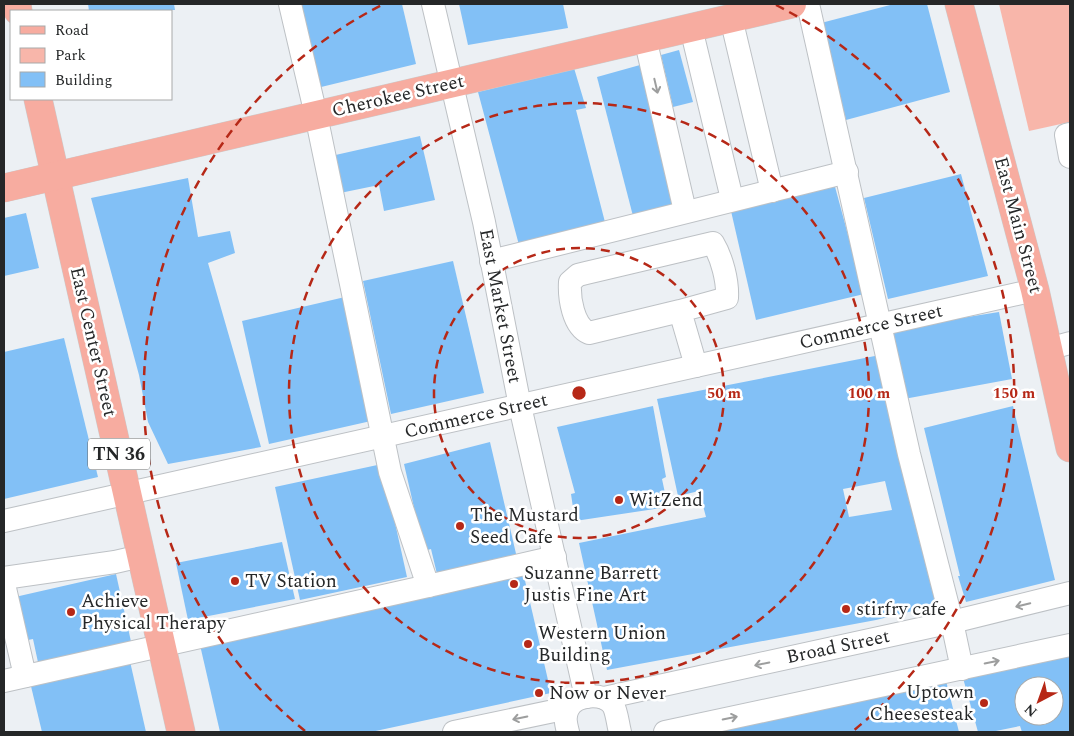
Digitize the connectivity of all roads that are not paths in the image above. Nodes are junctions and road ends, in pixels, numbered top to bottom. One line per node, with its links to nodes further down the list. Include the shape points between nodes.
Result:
1 (290, 4): 11 (street)
2 (433, 4): 9 (street, East Market Street)
3 (792, 4): 6 (main road, Cherokee Street)
4 (808, 4): 14 (street)
5 (959, 4): 21 (main road, East Main Street)
6 (738, 12): 7 (main road, Cherokee Street); 17 (street)
7 (691, 28): 8 (main road, Cherokee Street); 18 (street)
8 (646, 38): 9 (main road, Cherokee Street); 19 (street, one-way to 19)
9 (452, 84): 11 (main road, Cherokee Street); 20 (street, East Market Street)
10 (38, 100): 15 (main road, East Center Street / TN 36)
11 (316, 115): 15 (main road, Cherokee Street); 27 (street)
12 (1070, 134): 13 (street, via 1066,135)
13 (1070, 157)
14 (847, 172): 17 (street); 23 (street)
15 (56, 176): 16 (main road, Cherokee Street); 29 (main road, East Center Street / TN 36)
16 (4, 188)
17 (772, 191): 18 (street)
18 (732, 199): 19 (street)
19 (685, 211): 20 (street)
20 (491, 261): 26 (street, East Market Street)
21 (1035, 290): 23 (street, Commerce Street); 24 (main road, East Main Street)
22 (680, 311): 22 (street, via 589,333 576,322 570,282 578,275 713,243 728,290 727,298); 25 (street)
23 (882, 325): 25 (street, Commerce Street); 38 (street, via 909,454)
24 (1059, 346): 28 (main road, East Main Street)
25 (696, 366): 26 (street, Commerce Street)
26 (520, 406): 27 (street, Commerce Street); 32 (street, East Market Street)
27 (383, 436): 29 (street, Commerce Street); 35 (street, via 390,472)
28 (1070, 448)
29 (128, 494): 30 (street, Commerce Street); 31 (main road, East Center Street / TN 36)
30 (4, 521)
31 (141, 556): 33 (street); 40 (main road, East Center Street / TN 36)
32 (556, 557): 35 (street); 43 (street, East Market Street)
33 (4, 578)
34 (4, 584): 37 (street)
35 (428, 586): 40 (street)
36 (1070, 593): 38 (street, Broad Street, one-way to 38)
37 (7, 614): 42 (street)
38 (952, 622): 41 (street); 43 (street, Broad Street, one-way to 43)
39 (1070, 646): 41 (street, one-way to 39)
40 (162, 647): 42 (street); 44 (main road, East Center Street / TN 36)
41 (962, 669): 48 (street, one-way to 41)
42 (14, 678)
43 (586, 701): 45 (street, Broad Street, one-way to 45); 46 (street, via 565,720); 47 (street, via 613,706)
44 (181, 732)
45 (454, 732)
46 (568, 732)
47 (620, 732)
48 (666, 732)

